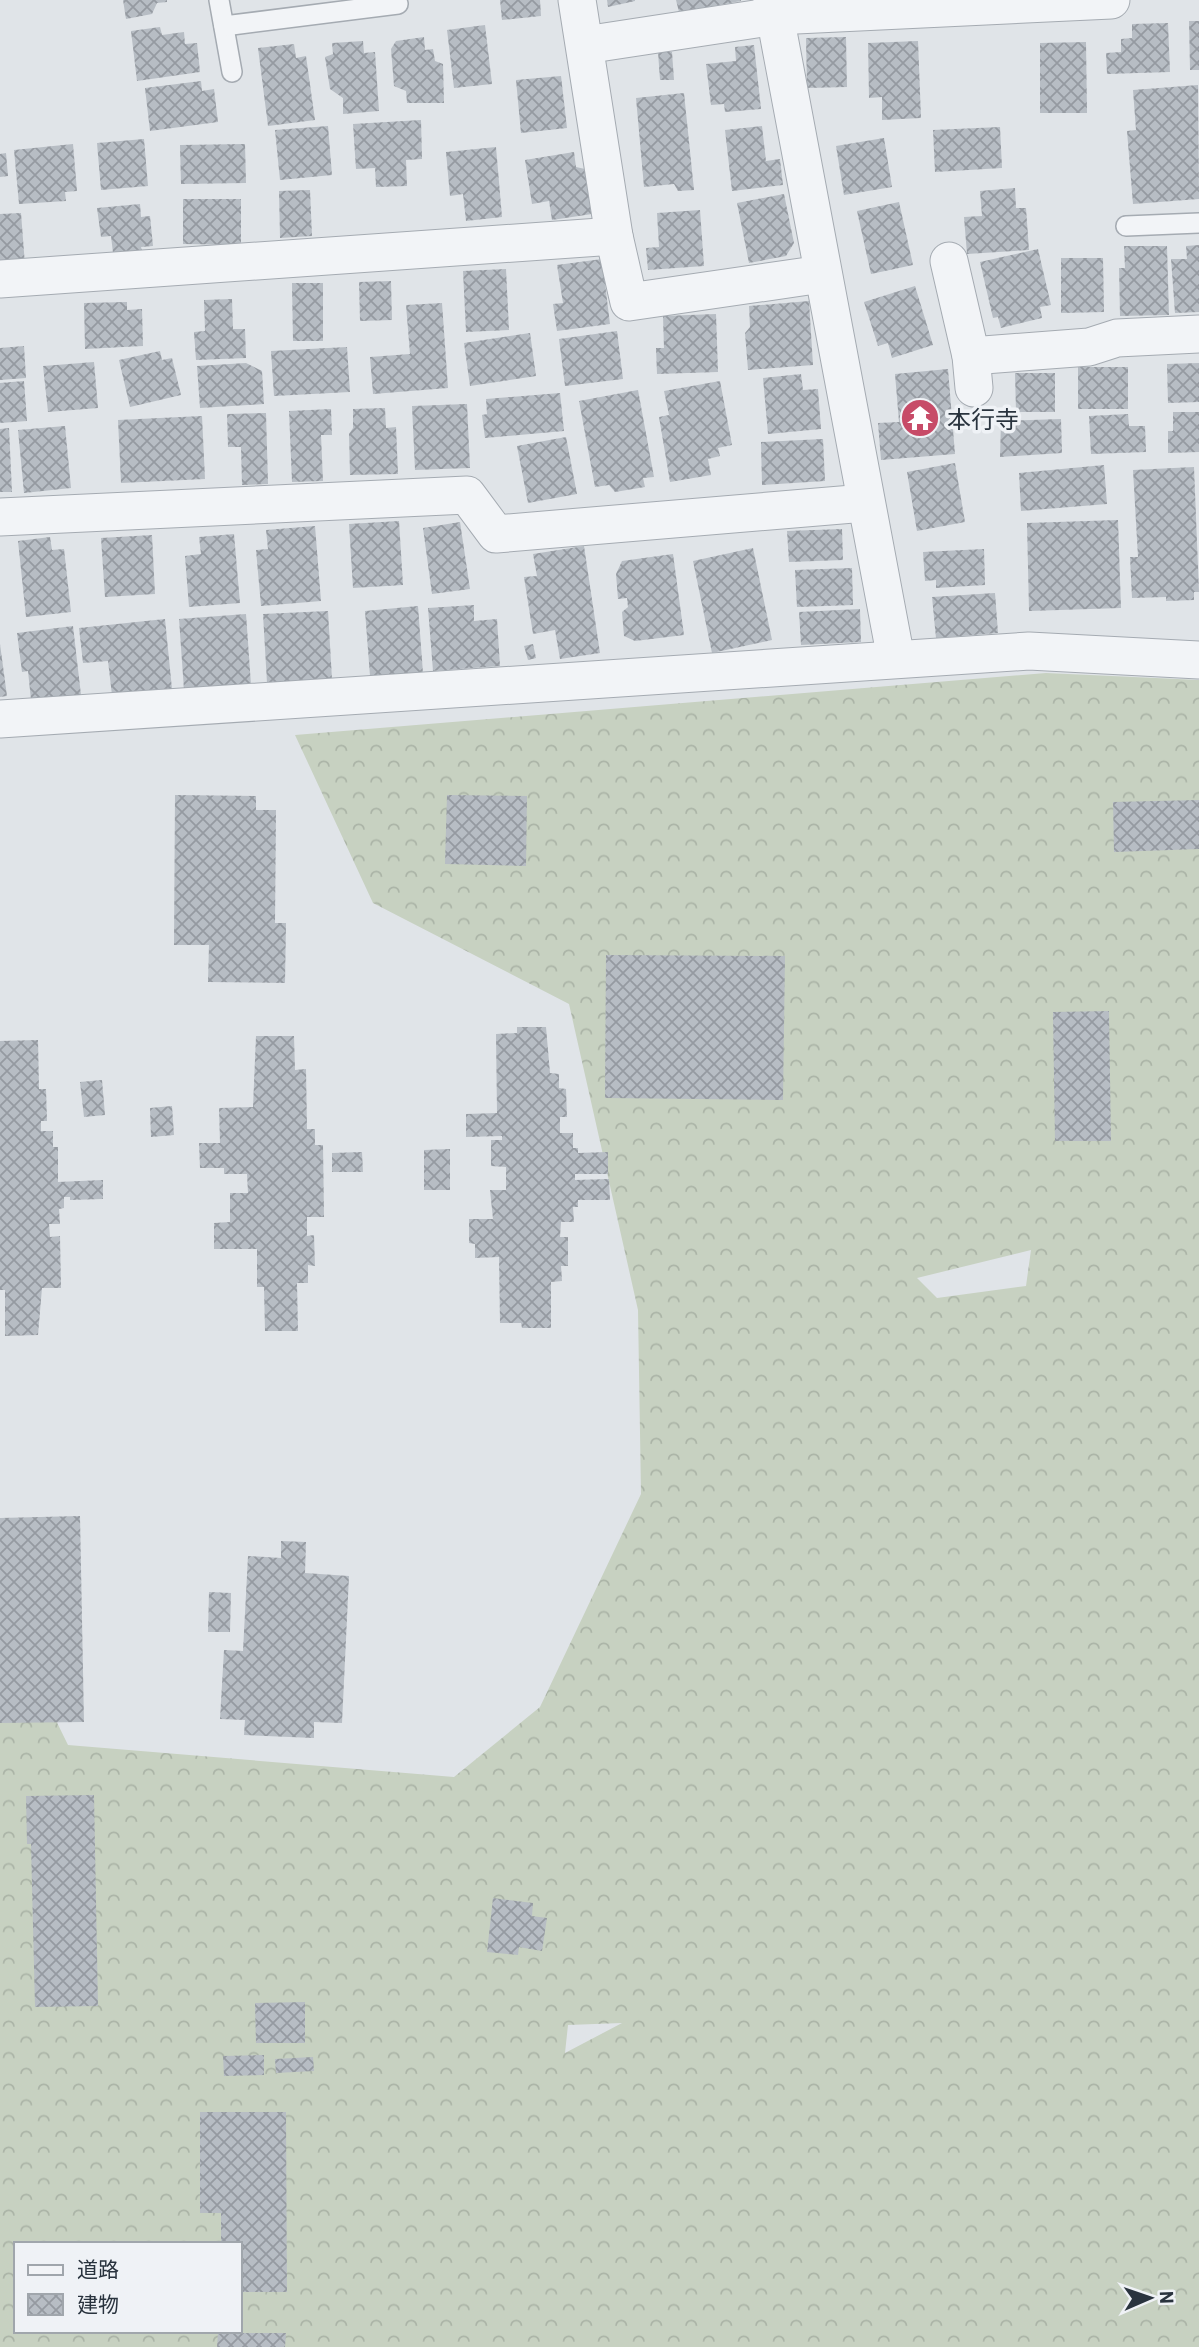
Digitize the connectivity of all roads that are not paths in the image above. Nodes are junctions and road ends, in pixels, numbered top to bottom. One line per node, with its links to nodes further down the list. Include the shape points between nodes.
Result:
1 (219, 0): 6 (lane)
2 (577, 0): 7 (street)
3 (1111, 0): 5 (street)
4 (398, 4): 6 (lane)
5 (774, 8): 7 (street); 13 (street)
6 (223, 26): 8 (lane)
7 (585, 45): 11 (street)
8 (232, 72)
9 (1199, 223): 10 (lane)
10 (1126, 226)
11 (614, 236): 13 (street, via 629,302); 14 (street)
12 (949, 261): 15 (street, via 972,372 1117,338)
13 (822, 274): 16 (street)
14 (0, 279)
15 (1199, 334)
16 (865, 503): 17 (street, via 496,534 467,495); 18 (street)
17 (0, 517)
18 (895, 659): 19 (street, via 1029,651); 20 (street)
19 (1199, 660)
20 (0, 719)

